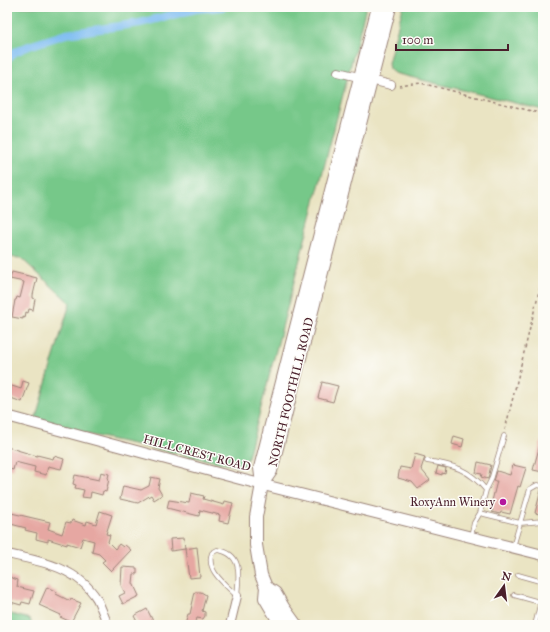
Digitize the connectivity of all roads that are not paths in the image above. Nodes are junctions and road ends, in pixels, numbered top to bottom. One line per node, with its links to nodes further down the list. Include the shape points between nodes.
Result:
1 (378, 7): 4 (main road, NORTH FOOTHILL ROAD)
2 (390, 7): 4 (main road, NORTH FOOTHILL ROAD)
3 (338, 72): 4 (street)
4 (365, 78): 5 (street); 9 (main road, NORTH FOOTHILL ROAD, via 260,468)
5 (391, 85)
6 (7, 416): 9 (street, HILLCREST ROAD)
7 (504, 436): 11 (lane)
8 (427, 461): 11 (lane, via 444,463 463,470 477,479)
9 (262, 484): 15 (street, HILLCREST ROAD); 21 (main road, NORTH FOOTHILL ROAD, via 255,537 257,557)
10 (543, 486): 14 (lane, via 537,485 530,489)
11 (486, 490): 12 (lane)
12 (480, 513): 14 (lane); 15 (lane)
13 (543, 521): 14 (lane)
14 (520, 523): 16 (lane)
15 (470, 536): 16 (street, HILLCREST ROAD)
16 (513, 547): 18 (street, HILLCREST ROAD)
17 (7, 554): 26 (street, via 57,567 81,580 97,600)
18 (543, 555)
19 (518, 575): 20 (lane)
20 (543, 582)
21 (266, 587): 28 (main road, NORTH FOOTHILL ROAD, via 265,598); 29 (main road, via 275,593)
22 (543, 593): 25 (lane)
23 (514, 595): 25 (lane)
24 (237, 596): 24 (lane, via 237,562 232,554 217,550 210,558 213,570); 27 (street)
25 (542, 603): 30 (lane)
26 (108, 625)
27 (230, 625)
28 (281, 625)
29 (296, 625)
30 (535, 625)

